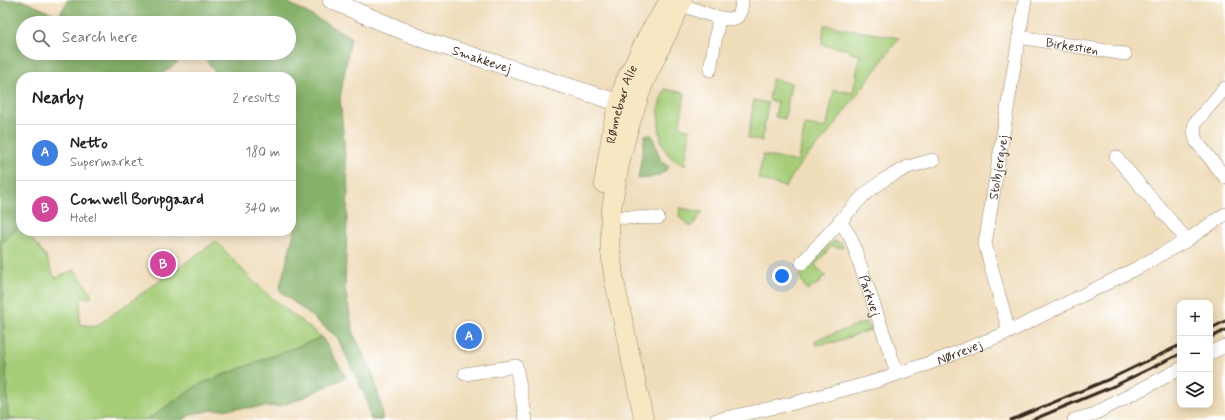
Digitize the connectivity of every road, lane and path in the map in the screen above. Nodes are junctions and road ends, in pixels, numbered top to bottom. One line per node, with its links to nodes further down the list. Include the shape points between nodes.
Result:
1 (331, 0): 10 (street, Smakkevej, via 425,40)
2 (742, 0): 5 (street, via 737,17)
3 (1026, 0): 6 (street, Stolbjergvej)
4 (677, 1): 5 (street); 10 (main road, Rønnebær Alle, via 642,87)
5 (719, 18): 8 (street)
6 (1020, 37): 7 (street, Birkestien); 20 (street, Stolbjergvej, via 985,244)
7 (1125, 54)
8 (710, 70)
9 (1225, 88): 13 (street, via 1195,123 1194,131 1196,141)
10 (627, 105): 15 (main road, Rønnebær Alle, via 613,124 605,175 604,198)
11 (1116, 157): 18 (street)
12 (933, 160): 17 (street, via 885,179 864,195)
13 (1225, 178)
14 (1225, 214): 18 (street, Nørrevej)
15 (610, 216): 16 (street); 27 (main road, Rønnebær Alle, via 610,248 614,279)
16 (658, 218)
17 (840, 220): 19 (street); 24 (street, Parkvej, via 851,238)
18 (1187, 240): 20 (street, Nørrevej)
19 (802, 262)
20 (1009, 332): 24 (street, Nørrevej)
21 (1225, 346): 22 (street)
22 (1213, 352)
23 (1177, 371): 29 (street, via 1092,415)
24 (897, 373): 28 (street, Nørrevej, via 790,404)
25 (465, 374): 26 (street, via 516,366)
26 (526, 420)
27 (644, 420)
28 (716, 420)
29 (1074, 420)

